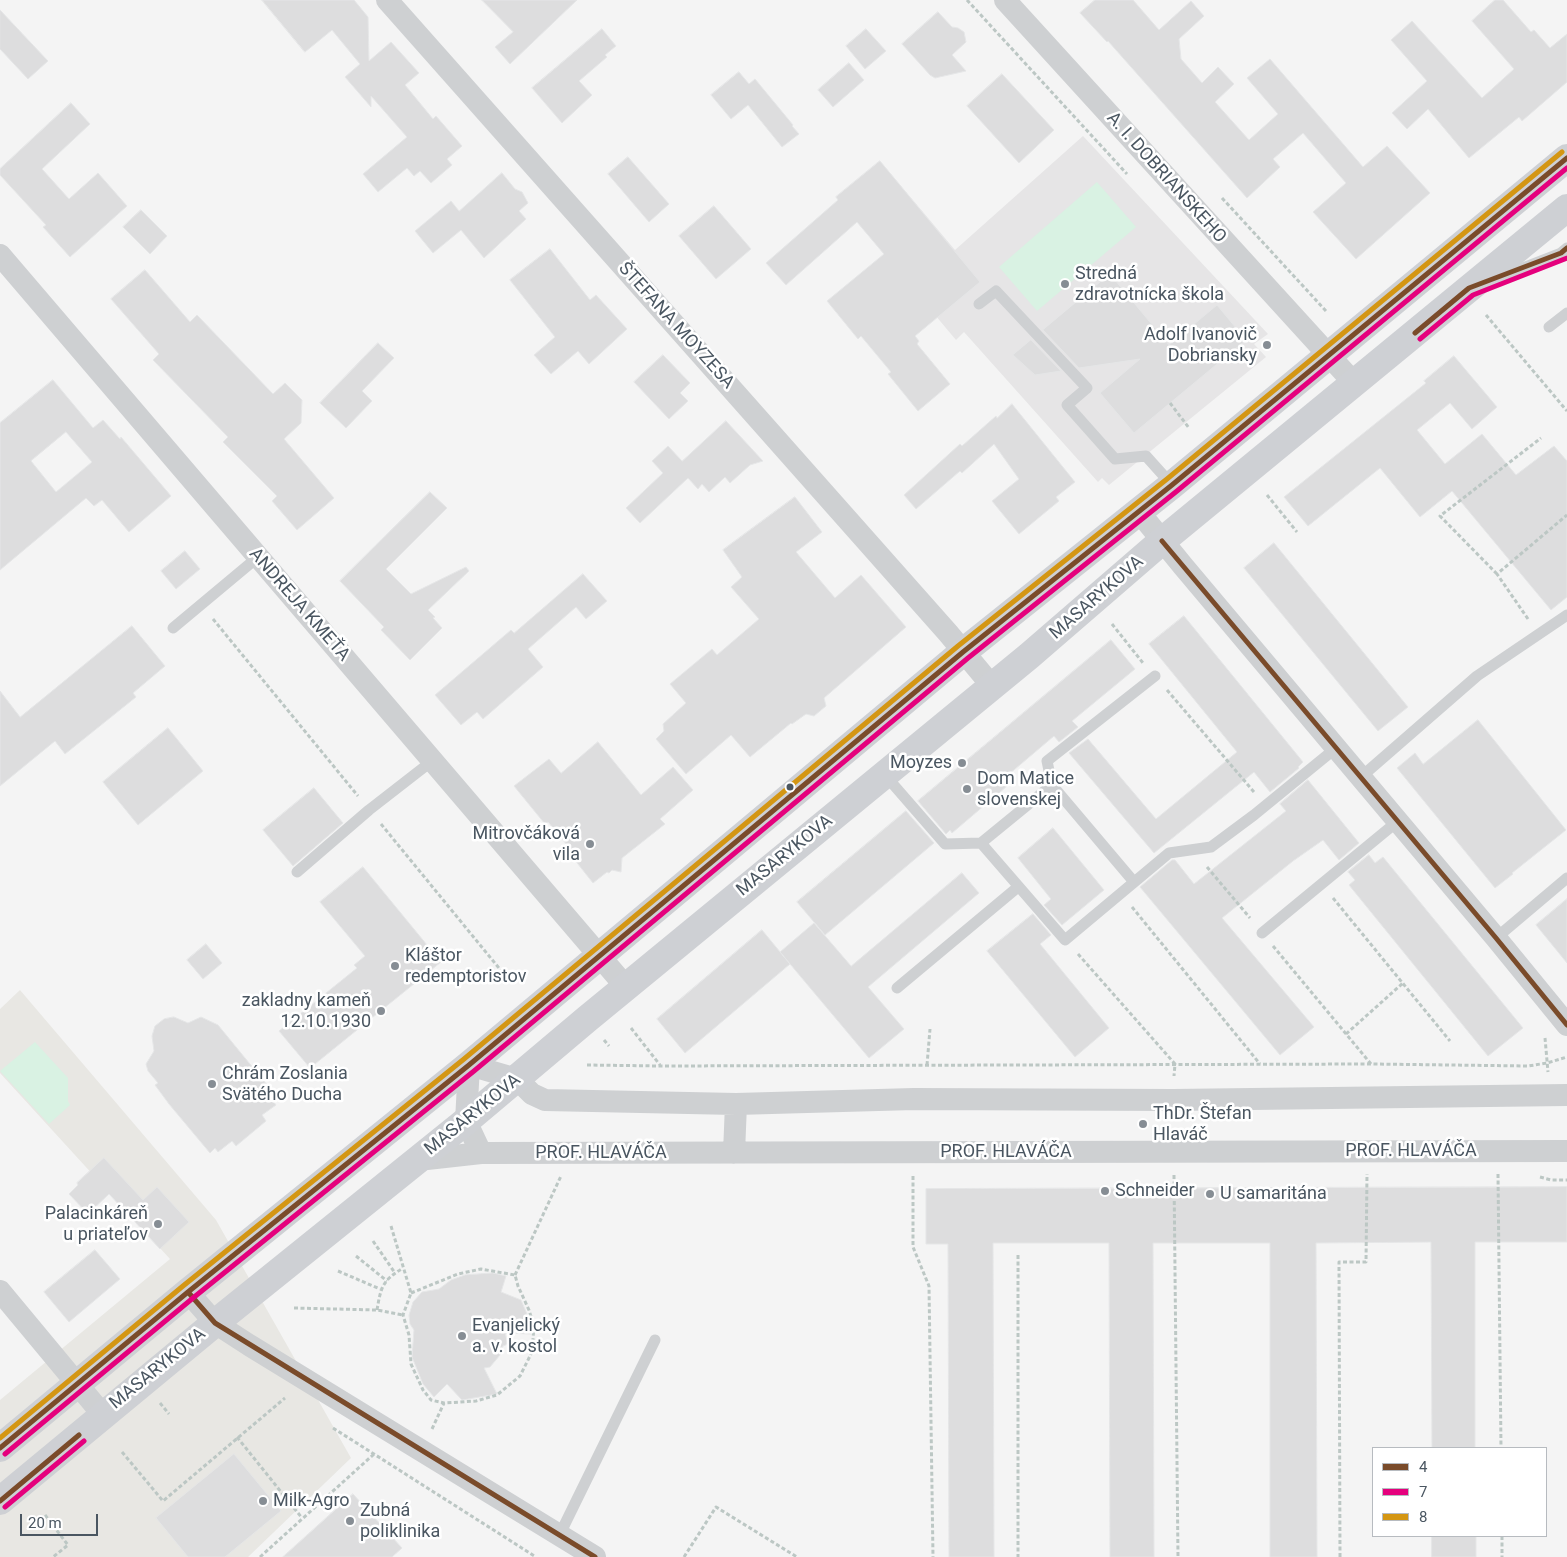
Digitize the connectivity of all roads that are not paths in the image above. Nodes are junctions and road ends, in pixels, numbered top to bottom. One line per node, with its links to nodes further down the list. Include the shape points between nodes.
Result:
1 (387, 0): 19 (street, ŠTEFANA MOYZESA)
2 (1005, 0): 11 (street, A. I. DOBRIANSKEHO)
3 (1567, 158): 11 (main road)
4 (1567, 208): 7 (main road, MASARYKOVA)
5 (1567, 248): 7 (lane)
6 (0, 255): 16 (street, ANDREJA KMEŤA)
7 (1469, 288): 12 (main road, MASARYKOVA)
8 (979, 304): 13 (lane, via 996,291 1087,388 1067,405 1115,459 1146,456)
9 (1567, 313): 10 (lane)
10 (1549, 328)
11 (1329, 355): 12 (street, A. I. DOBRIANSKEHO); 13 (main road)
12 (1354, 384): 15 (main road, MASARYKOVA)
13 (1172, 485): 14 (main road)
14 (1139, 512): 15 (street); 19 (main road)
15 (1162, 541): 21 (main road, MASARYKOVA); 22 (street)
16 (258, 557): 18 (lane); 23 (street, ANDREJA KMEŤA)
17 (1567, 615): 25 (lane, via 1477,676)
18 (174, 628)
19 (963, 652): 21 (street, ŠTEFANA MOYZESA); 35 (main road)
20 (1155, 676): 26 (lane, via 1047,761)
21 (992, 686): 24 (main road, MASARYKOVA)
22 (1336, 748): 25 (street); 31 (lane, via 1211,847 1169,853)
23 (432, 761): 29 (lane); 35 (street, ANDREJA KMEŤA)
24 (885, 775): 28 (lane, via 945,844); 36 (main road, MASARYKOVA)
25 (1361, 777): 27 (street)
26 (1052, 786): 28 (lane); 31 (lane)
27 (1398, 821): 33 (lane); 34 (street)
28 (981, 843): 32 (lane)
29 (297, 872)
30 (1567, 878): 34 (lane)
31 (1134, 882): 32 (lane, via 1065,940)
32 (1018, 887): 37 (lane)
33 (1262, 933)
34 (1496, 938): 38 (street)
35 (598, 956): 36 (street, ANDREJA KMEŤA); 39 (main road)
36 (626, 987): 40 (main road, MASARYKOVA)
37 (897, 988)
38 (1567, 1025)
39 (469, 1066): 40 (street); 43 (street); 49 (main road)
40 (517, 1079): 42 (street, via 532,1094 545,1100); 43 (main road, MASARYKOVA)
41 (1567, 1095): 42 (street, via 1174,1100 914,1099)
42 (736, 1104): 46 (street)
43 (466, 1121): 45 (street); 47 (main road, MASARYKOVA)
44 (1567, 1151): 46 (street, PROF. HLAVÁČA)
45 (481, 1153): 46 (street, PROF. HLAVÁČA); 47 (street, PROF. HLAVÁČA)
46 (734, 1153)
47 (418, 1160): 50 (main road, MASARYKOVA)
48 (0, 1291): 52 (street)
49 (188, 1292): 50 (street); 52 (main road)
50 (215, 1323): 53 (main road, MASARYKOVA); 56 (street)
51 (655, 1340): 56 (lane)
52 (78, 1383): 53 (street); 54 (main road)
53 (103, 1415): 55 (main road, MASARYKOVA)
54 (0, 1448)
55 (0, 1500)
56 (560, 1536): 57 (street)
57 (595, 1557)

